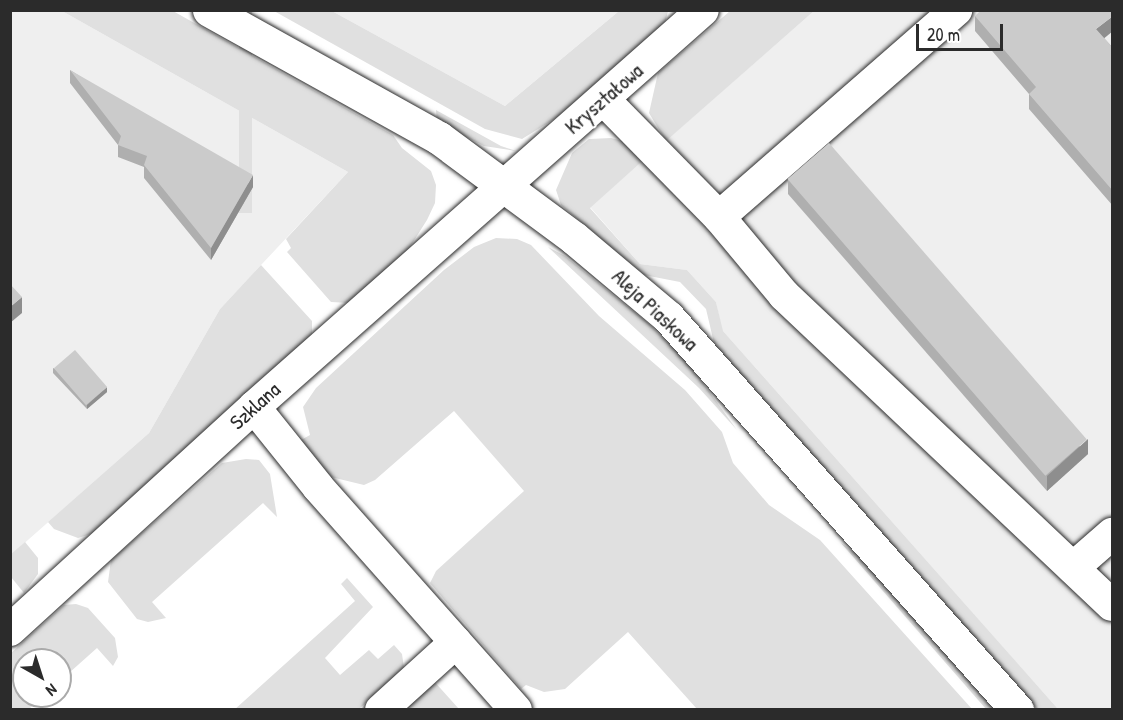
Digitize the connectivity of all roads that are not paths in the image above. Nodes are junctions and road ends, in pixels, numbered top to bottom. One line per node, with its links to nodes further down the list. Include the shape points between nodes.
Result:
1 (209, 10): 5 (main road, Aleja Piaskowa, via 414,122)
2 (956, 10): 6 (street)
3 (701, 11): 4 (street, Kryształowa)
4 (605, 101): 5 (street, Kryształowa); 6 (street)
5 (503, 184): 7 (street, Szklana); 15 (main road, Aleja Piaskowa, via 668,317)
6 (719, 217): 9 (street, via 784,295)
7 (254, 407): 11 (street, Szklana); 12 (street, via 318,487)
8 (1113, 534): 9 (street)
9 (1073, 568): 10 (street)
10 (1113, 605)
11 (10, 630)
12 (456, 642): 13 (street); 14 (street)
13 (381, 710)
14 (516, 710)
15 (1017, 710)

